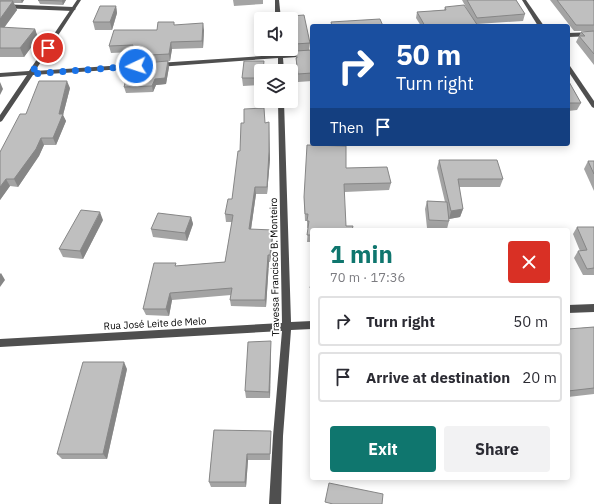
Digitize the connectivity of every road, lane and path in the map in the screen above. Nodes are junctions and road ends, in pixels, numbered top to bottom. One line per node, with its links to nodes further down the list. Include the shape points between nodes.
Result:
1 (79, 0): 5 (street)
2 (277, 0): 6 (street)
3 (524, 0): 7 (street)
4 (0, 6): 5 (street)
5 (73, 8): 16 (street)
6 (278, 12)
7 (540, 24)
8 (594, 34): 9 (street)
9 (570, 35)
10 (310, 54): 11 (street)
11 (280, 57): 12 (street); 14 (street)
12 (280, 64)
13 (144, 66): 16 (street)
14 (151, 66)
15 (570, 70): 18 (street)
16 (31, 74): 17 (street); 20 (street)
17 (0, 75)
18 (594, 106)
19 (282, 108): 24 (street, Travessa Francisco B. Monteiro)
20 (0, 120)
21 (594, 308): 22 (street)
22 (570, 309)
23 (310, 325): 24 (street, Rua José Leite de Melo)
24 (287, 326): 25 (street, Rua José Leite de Melo); 26 (street, Travessa Francisco B. Monteiro)
25 (0, 343)
26 (275, 504)

